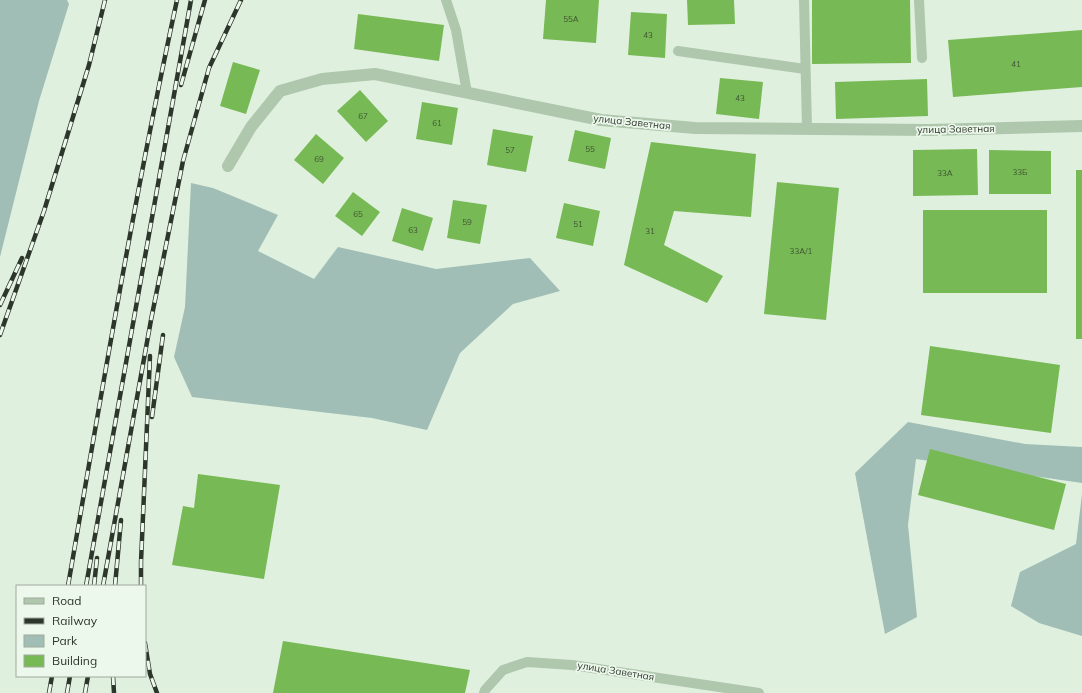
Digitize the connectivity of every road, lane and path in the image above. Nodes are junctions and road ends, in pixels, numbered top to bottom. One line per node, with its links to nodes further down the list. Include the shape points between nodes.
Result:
1 (446, 0): 7 (lane, via 456,30)
2 (804, 0): 6 (lane)
3 (919, 0): 5 (lane)
4 (678, 51): 6 (lane)
5 (922, 58)
6 (806, 69): 9 (lane)
7 (467, 92): 9 (street, улица Заветная, via 601,120 695,128); 10 (street, улица Заветная, via 376,74 322,79 280,91 251,127)
8 (1082, 126): 9 (street, улица Заветная, via 929,130)
9 (807, 129)
10 (228, 166)
11 (484, 693): 12 (lane, улица Заветная, via 503,670 527,662 572,665)
12 (759, 693)

